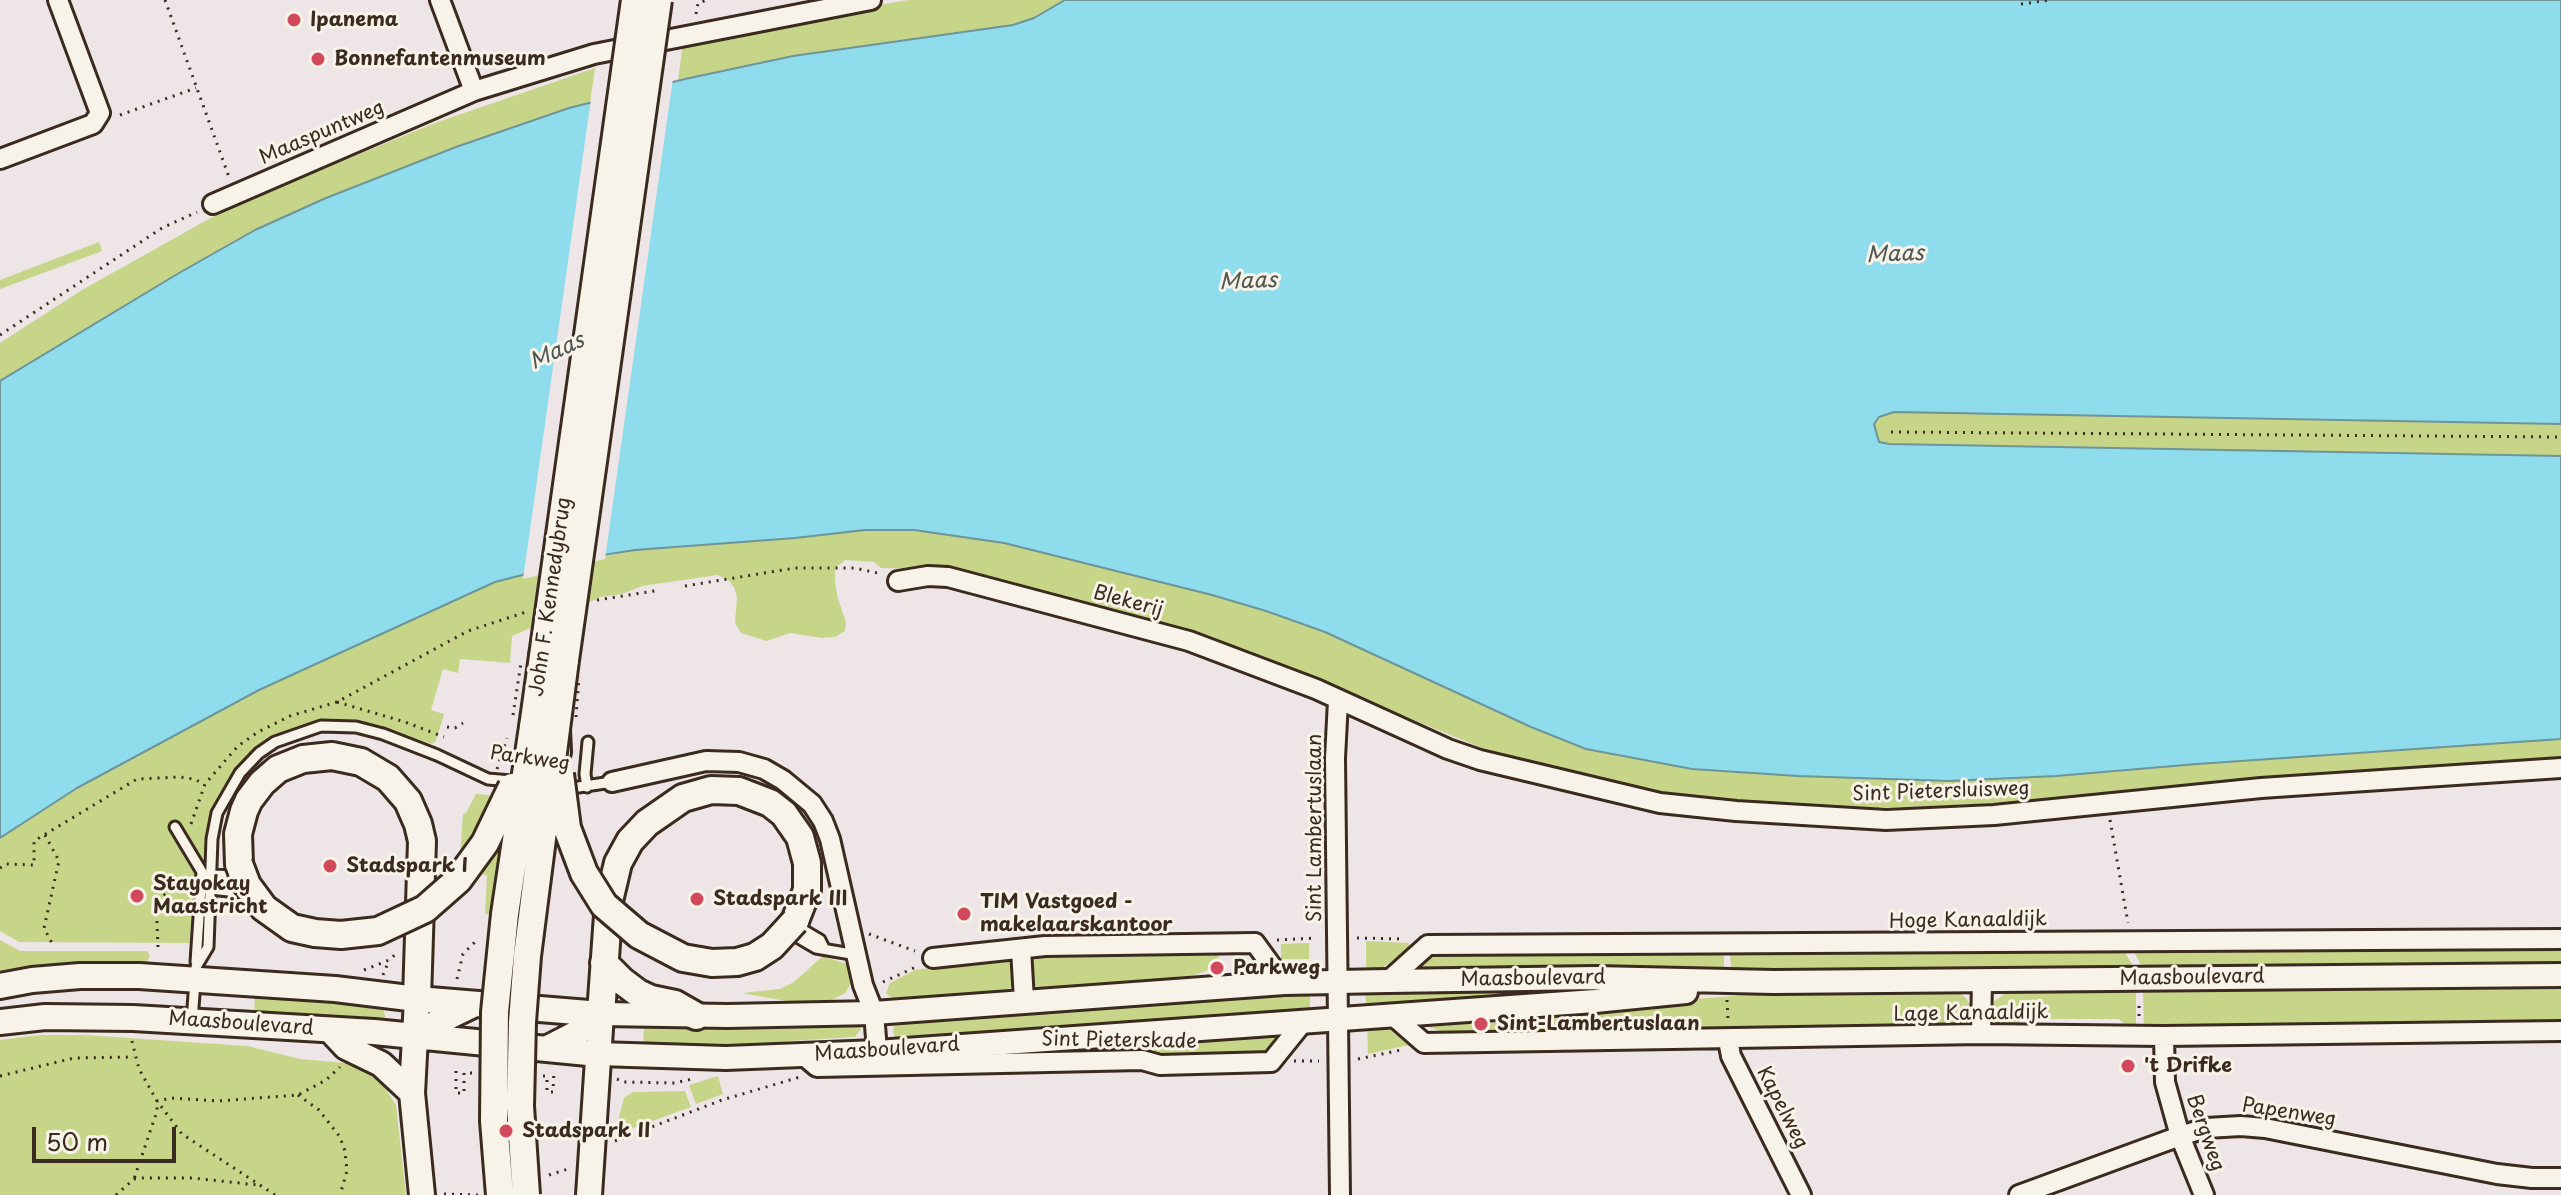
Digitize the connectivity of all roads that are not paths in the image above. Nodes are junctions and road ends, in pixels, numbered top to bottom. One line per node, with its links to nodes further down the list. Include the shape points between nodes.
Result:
1 (58, 0): 7 (street, via 100,113 93,124)
2 (440, 0): 6 (street)
3 (635, 0): 11 (main road, John F. Kennedybrug, bridge)
4 (658, 0): 11 (main road, John F. Kennedybrug, bridge)
5 (871, 0): 6 (street, Maaspuntweg, via 594,54)
6 (474, 91): 8 (street, Maaspuntweg)
7 (0, 159)
8 (213, 204)
9 (898, 581): 10 (street, Blekerij, via 948,577 1189,641)
10 (1338, 701): 13 (street, Sint Pietersluisweg, via 1480,760 1660,803 1886,820); 31 (street, Sint Lambertuslaan)
11 (544, 728): 17 (main road, bridge, via 473,862 436,901 401,922 353,934 292,928 264,908 247,885); 21 (main road, bridge, via 574,851 599,899 630,929 675,955 721,963 764,952); 59 (main road, John F. Kennedybrug, bridge, via 517,820 498,968 493,1092); 60 (main road, John F. Kennedybrug, bridge, via 522,1022)
12 (588, 742): 15 (lane)
13 (2561, 768)
14 (617, 778): 15 (lane, Parkweg); 24 (street, Parkweg, via 729,761 764,769 793,786 827,829)
15 (587, 787): 18 (lane, Parkweg, via 488,779 383,734 342,725 313,727 275,742 247,764 223,801)
16 (175, 827): 18 (lane)
17 (246, 872): 18 (lane, via 242,877); 35 (main road, via 238,834 244,811 278,769 332,756 361,762 388,778 414,812 423,853)
18 (207, 874): 19 (lane); 27 (lane)
19 (211, 889): 20 (lane); 27 (lane, via 208,947)
20 (249, 896)
21 (799, 930): 24 (lane, via 816,948); 26 (main road, via 808,872 796,829 779,809 755,795 720,789 700,792 657,815 630,841 609,901)
22 (2561, 939): 30 (street, Hoge Kanaaldijk, via 1428,945)
23 (1021, 949): 25 (street); 33 (street, via 1255,943); 36 (street)
24 (857, 955): 38 (street, Parkweg)
25 (930, 957)
26 (604, 963): 39 (main road); 41 (main road, via 638,993)
27 (196, 973): 34 (main road, Maasboulevard, via 80,976); 35 (main road, Maasboulevard); 43 (lane)
28 (2561, 975): 29 (street, Maasboulevard)
29 (1982, 979): 32 (street, Maasboulevard); 48 (street)
30 (1388, 981): 31 (street, Maasboulevard); 32 (street, Maasboulevard)
31 (1337, 982): 33 (street, Maasboulevard); 42 (street, Sint Lambertuslaan)
32 (1774, 982): 40 (street, Maasboulevard)
33 (1284, 983): 36 (street, Maasboulevard)
34 (0, 986)
35 (417, 999): 37 (main road, Maasboulevard); 50 (main road)
36 (1024, 1000): 38 (street, Maasboulevard)
37 (476, 1003): 39 (main road, Maasboulevard); 50 (main road)
38 (874, 1013): 41 (street, Maasboulevard); 54 (street, Parkweg)
39 (601, 1014): 41 (street, Maasboulevard); 52 (main road); 53 (main road)
40 (1392, 1015): 42 (street, Maasboulevard); 51 (street, Lage Kanaaldijk, via 1424,1043)
41 (696, 1016)
42 (1338, 1019): 44 (street, Maasboulevard); 62 (street, Sint Lambertuslaan)
43 (192, 1021): 45 (main road, Maasboulevard, via 73,1016); 46 (main road, Maasboulevard)
44 (1304, 1021): 54 (street, Maasboulevard); 54 (street, Sint Pieterskade, via 1271,1062)
45 (0, 1022)
46 (330, 1030): 50 (main road, Maasboulevard); 55 (main road, via 346,1047 381,1064)
47 (2561, 1031): 49 (street, Lage Kanaaldijk)
48 (1981, 1034): 49 (street, Lage Kanaaldijk); 51 (street, Lage Kanaaldijk)
49 (2164, 1036): 56 (street, Bergweg, via 2165,1082)
50 (414, 1037): 52 (main road, Maasboulevard); 55 (main road)
51 (1728, 1040): 63 (street, Kapelweg, via 1731,1056)
52 (546, 1049): 53 (main road, Maasboulevard)
53 (598, 1054): 54 (street, Maasboulevard); 61 (main road)
54 (878, 1059)
55 (412, 1093): 58 (main road)
56 (2180, 1136): 57 (street, Papenweg, via 2206,1128 2252,1126 2497,1174); 64 (street, Papenweg); 65 (street, Bergweg)
57 (2561, 1178)
58 (422, 1195)
59 (500, 1195)
60 (526, 1195)
61 (589, 1195)
62 (1340, 1195)
63 (1801, 1195)
64 (2019, 1195)
65 (2204, 1195)

